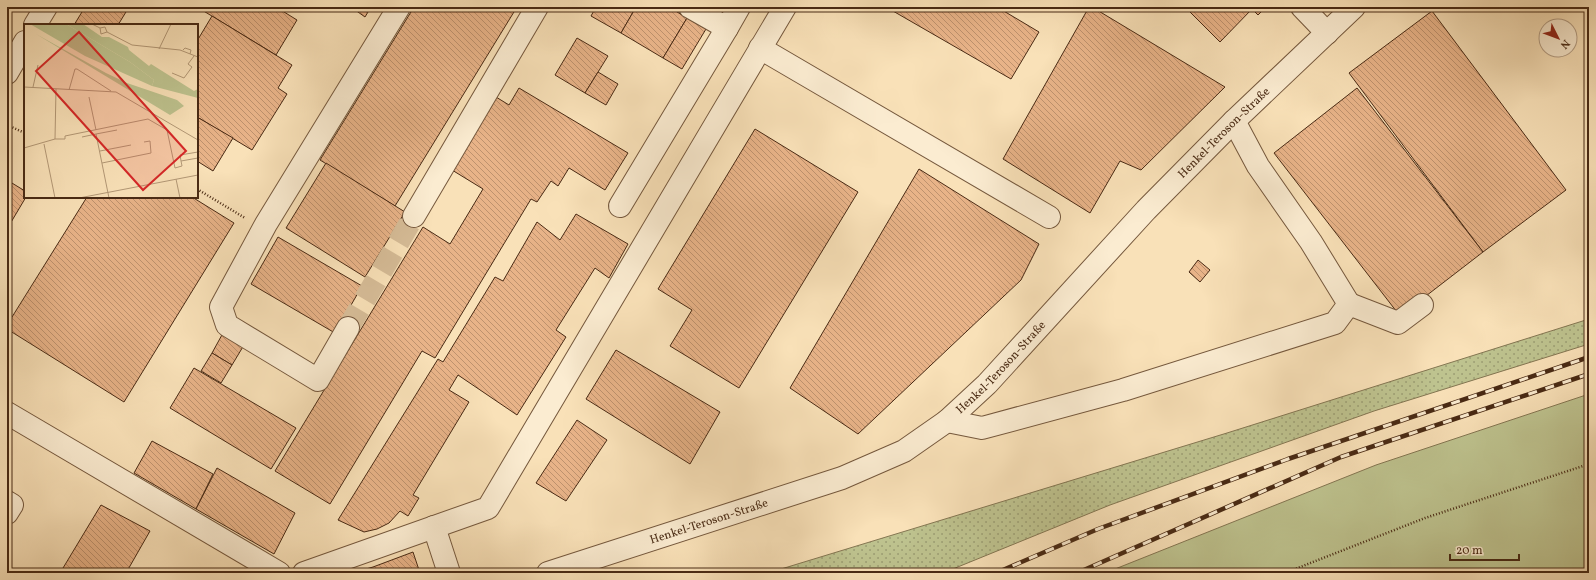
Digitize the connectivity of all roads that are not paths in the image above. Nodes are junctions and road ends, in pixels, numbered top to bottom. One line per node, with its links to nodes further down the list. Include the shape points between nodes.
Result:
1 (46, 7): 9 (street)
2 (399, 7): 21 (street, via 264,228 221,306 227,325 318,380)
3 (537, 7): 17 (street)
4 (690, 7): 10 (street)
5 (739, 7): 10 (street)
6 (785, 7): 13 (street)
7 (1302, 7): 11 (street)
8 (1354, 7): 11 (street, Henkel-Teroson-Straße)
9 (36, 24)
10 (727, 28): 16 (street)
11 (1327, 33): 15 (street, Henkel-Teroson-Straße)
12 (24, 44): 14 (street)
13 (760, 48): 18 (street); 26 (street, via 488,508)
14 (7, 73)
15 (1234, 121): 19 (street, via 1258,166 1311,242); 23 (street, Henkel-Teroson-Straße, via 1146,210 987,384)
16 (620, 206)
17 (414, 216)
18 (1049, 217)
19 (1349, 304): 20 (street, via 1398,323); 23 (street, via 1335,323 1123,390 982,428)
20 (1422, 305)
21 (348, 328)
22 (7, 413): 27 (street)
23 (947, 421): 30 (street, Henkel-Teroson-Straße, via 904,452 842,478)
24 (7, 502): 25 (street, via 12,505)
25 (7, 513)
26 (434, 527): 28 (street); 29 (street)
27 (279, 573)
28 (304, 573)
29 (449, 573)
30 (548, 573)

